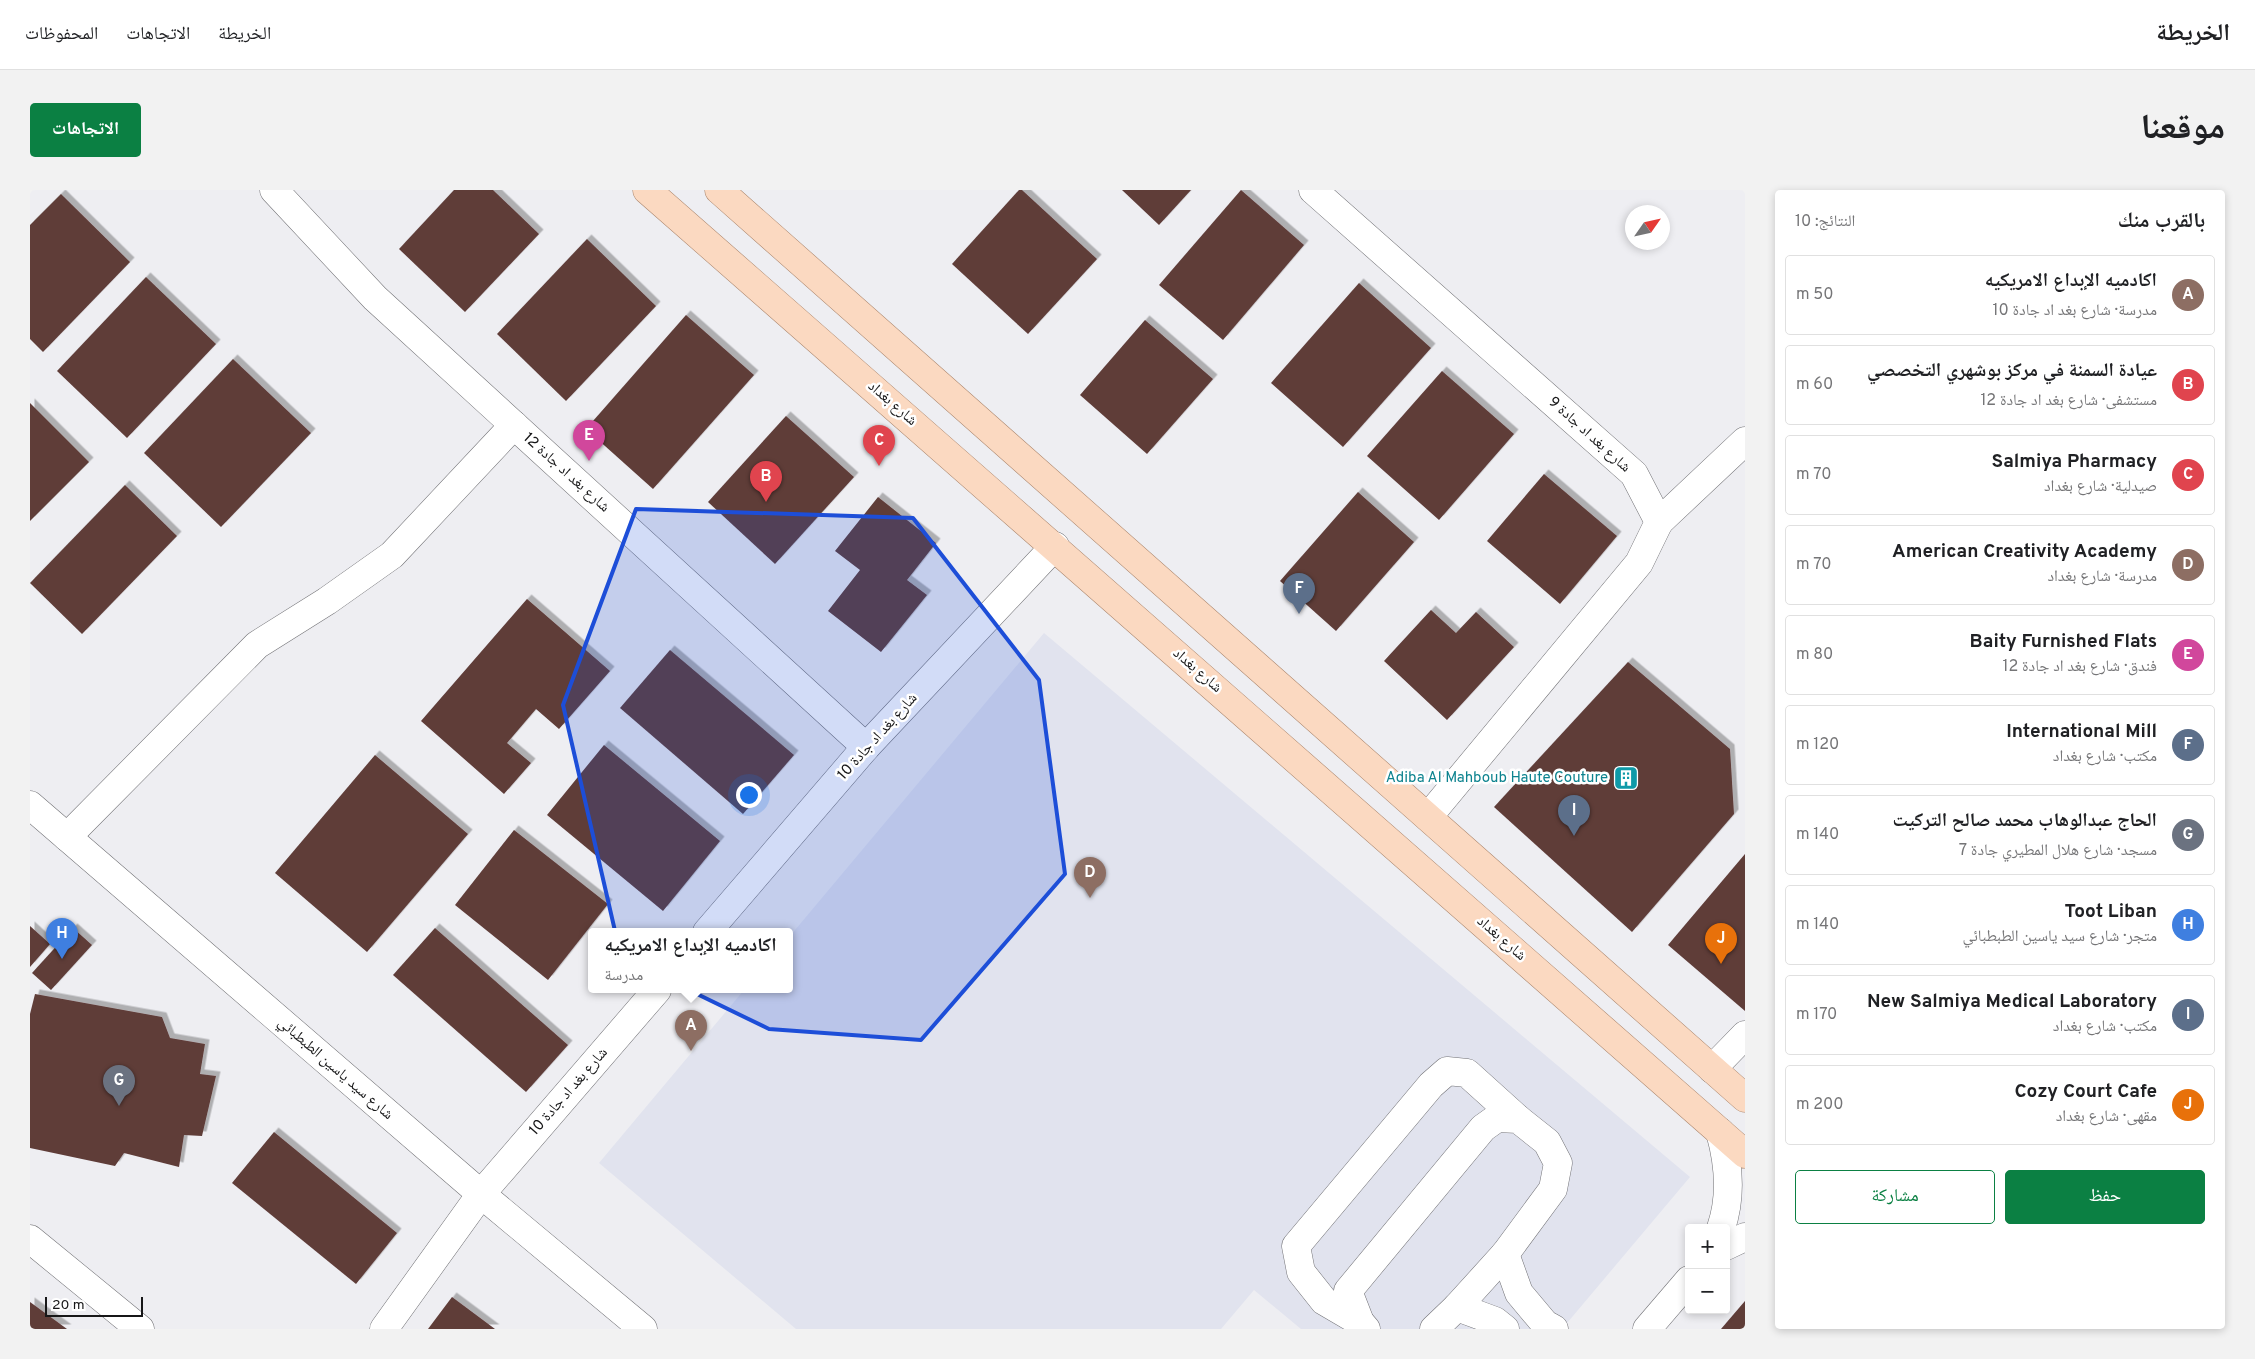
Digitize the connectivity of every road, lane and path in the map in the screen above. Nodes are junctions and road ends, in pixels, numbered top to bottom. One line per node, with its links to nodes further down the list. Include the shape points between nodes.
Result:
1 (274, 190): 5 (street, شارع بغد اد جادة 12, via 375,298)
2 (647, 190): 8 (main road, شارع بغداد)
3 (719, 190): 11 (main road)
4 (1313, 190): 7 (street, شارع بغد اد جادة 9, via 1634,474)
5 (514, 425): 9 (street, شارع بغد اد جادة 12); 12 (street, via 392,555 257,645)
6 (1745, 441): 7 (street)
7 (1659, 522): 11 (street, via 1639,563)
8 (1054, 546): 9 (street, شارع بغد اد جادة 10); 19 (main road, شارع بغداد)
9 (866, 747): 13 (street, شارع بغد اد جادة 10)
10 (30, 805): 12 (street, شارع سيد ياسين الطبطبائي)
11 (1428, 817): 16 (main road)
12 (67, 837): 21 (street, شارع سيد ياسين الطبطبائي)
13 (709, 928)
14 (654, 993): 21 (street, شارع بغد اد جادة 10)
15 (1745, 1035): 16 (street)
16 (1712, 1069): 17 (main road)
17 (1745, 1098)
18 (1518, 1119): 26 (street, via 1547,1142 1558,1163 1553,1189); 29 (street, via 1497,1118 1483,1128 1348,1291); 29 (street, via 1467,1073 1446,1071 1296,1246 1301,1272 1324,1301)
19 (1720, 1132): 20 (main road, شارع بغداد); 22 (street, via 1729,1174)
20 (1745, 1154)
21 (481, 1194): 31 (street, شارع بغد اد جادة 10); 32 (street, شارع سيد ياسين الطبطبائي)
22 (1722, 1224)
23 (1745, 1237): 25 (street)
24 (30, 1239): 30 (street)
25 (1730, 1244)
26 (1505, 1254): 28 (street); 35 (street, via 1519,1292 1545,1324)
27 (1685, 1285): 36 (street)
28 (1457, 1307): 33 (street); 34 (street)
29 (1363, 1326)
30 (140, 1329)
31 (384, 1329)
32 (643, 1329)
33 (1434, 1329)
34 (1505, 1329)
35 (1554, 1329)
36 (1647, 1329)

